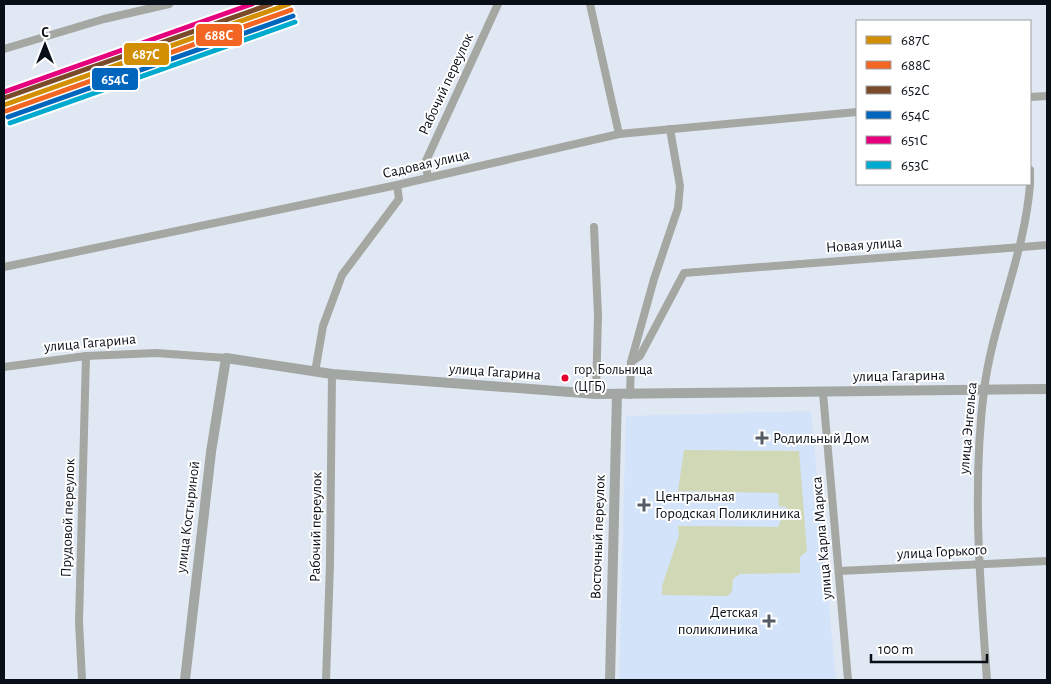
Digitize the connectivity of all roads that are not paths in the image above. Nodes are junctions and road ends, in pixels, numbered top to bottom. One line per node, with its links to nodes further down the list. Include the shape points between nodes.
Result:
1 (165, 4): 4 (street)
2 (498, 4): 10 (street, Рабочий переулок, via 425,163)
3 (590, 4): 9 (street)
4 (4, 50)
5 (1047, 96): 6 (street)
6 (1031, 97)
7 (856, 112): 8 (street, Садовая улица)
8 (670, 129): 9 (street, Садовая улица); 19 (street, via 680,186 678,208)
9 (619, 134): 10 (street, Садовая улица)
10 (428, 177): 11 (street, Садовая улица)
11 (396, 185): 16 (street, Садовая улица); 21 (street, via 399,199 342,274 323,326)
12 (1030, 185): 15 (street, улица Энгельса, via 1028,213)
13 (594, 227): 26 (street, via 598,315)
14 (1047, 245): 15 (street, Новая улица)
15 (1018, 247): 19 (street, Новая улица, via 684,273 640,356); 24 (street, улица Энгельса)
16 (4, 267)
17 (86, 356): 18 (street, улица Гагарина, via 156,353); 20 (street, улица Гагарина); 32 (street, Прудовой переулок, via 79,622)
18 (226, 358): 21 (street, улица Гагарина); 33 (street, улица Костыриной, via 210,461)
19 (630, 362): 28 (street)
20 (4, 367)
21 (315, 372): 22 (street, улица Гагарина)
22 (332, 374): 26 (street, улица Гагарина); 34 (street, Рабочий переулок)
23 (1047, 388): 24 (street, улица Гагарина)
24 (984, 390): 25 (street, улица Гагарина); 30 (street, улица Энгельса, via 977,495)
25 (823, 393): 28 (street, улица Гагарина); 31 (street, улица Карла Маркса)
26 (596, 394): 27 (street, улица Гагарина)
27 (617, 394): 28 (street, улица Гагарина); 35 (street, Восточный переулок)
28 (630, 395)
29 (1047, 561): 30 (street, улица Горького)
30 (979, 564): 31 (street, улица Горького); 37 (street, улица Энгельса)
31 (839, 571): 36 (street, улица Карла Маркса)
32 (82, 680)
33 (185, 680)
34 (326, 680)
35 (610, 680)
36 (848, 680)
37 (987, 680)

